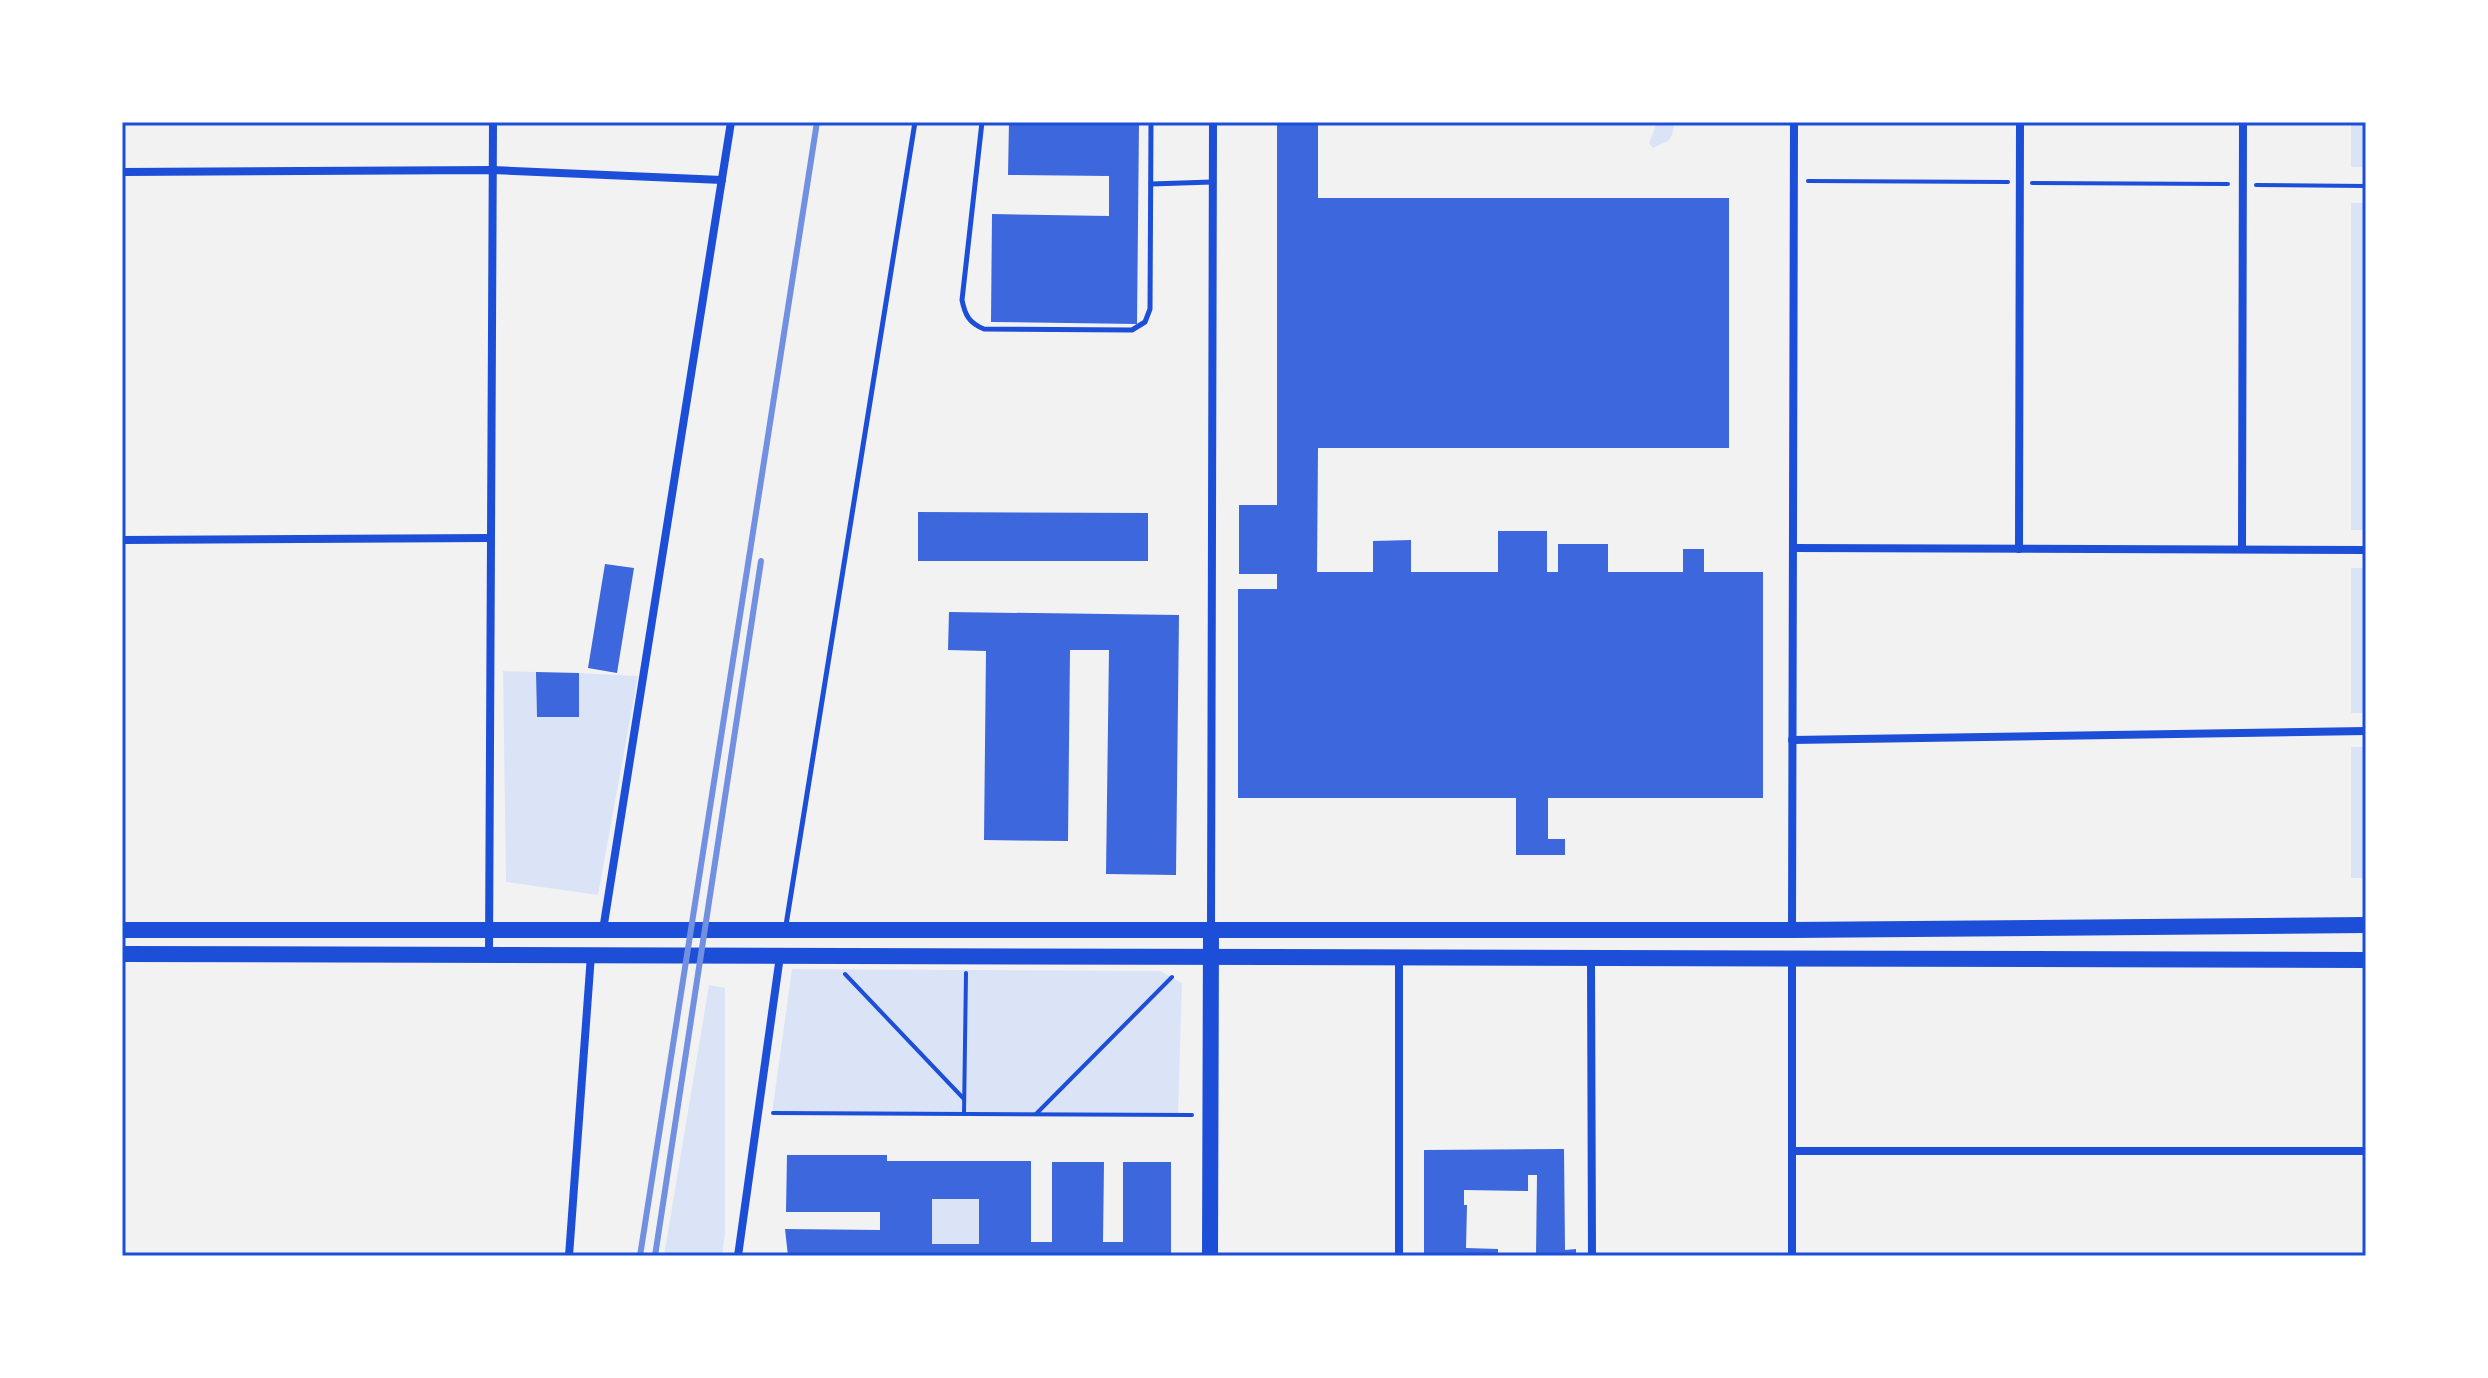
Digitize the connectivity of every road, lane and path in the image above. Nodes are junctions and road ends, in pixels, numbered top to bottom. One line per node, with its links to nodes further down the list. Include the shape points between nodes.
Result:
1 (493, 122): 10 (street)
2 (731, 122): 12 (street)
3 (915, 122): 29 (lane)
4 (982, 122): 14 (lane, via 962,300 965,315 984,329 1132,330 1145,322 1150,309)
5 (1151, 122): 14 (lane)
6 (1213, 122): 13 (street)
7 (1794, 122): 19 (street)
8 (2020, 122): 20 (street)
9 (2243, 122): 15 (street)
10 (493, 170): 11 (street); 12 (street); 17 (street)
11 (122, 172)
12 (722, 180): 28 (street)
13 (1213, 182): 14 (lane); 30 (street)
14 (1151, 184)
15 (2243, 184): 16 (path); 21 (street)
16 (2366, 186)
17 (490, 538): 18 (street); 27 (street)
18 (122, 540)
19 (1793, 548): 20 (street); 24 (street)
20 (2019, 549): 21 (street)
21 (2242, 549): 22 (street)
22 (2366, 550)
23 (2366, 731): 24 (street)
24 (1792, 740): 31 (street)
25 (2366, 925): 31 (main road)
26 (122, 930): 27 (main road)
27 (489, 930): 28 (main road); 33 (street)
28 (603, 930): 29 (main road)
29 (786, 930): 30 (main road)
30 (1211, 930): 31 (main road); 39 (main road)
31 (1792, 930): 42 (main road)
32 (122, 954): 33 (main road)
33 (489, 955): 34 (main road)
34 (591, 955): 35 (main road); 51 (street)
35 (780, 955): 36 (main road); 45 (street)
36 (827, 955): 37 (main road); 44 (path)
37 (966, 955): 38 (main road); 44 (path)
38 (1192, 956): 39 (main road); 47 (path)
39 (1211, 956): 40 (main road); 48 (main road)
40 (1399, 957): 41 (main road); 54 (street)
41 (1591, 958): 42 (main road); 55 (street)
42 (1792, 958): 43 (main road); 49 (street)
43 (2366, 960)
44 (964, 1099): 46 (path)
45 (758, 1113): 46 (path); 52 (street)
46 (964, 1114): 47 (path)
47 (1036, 1114): 48 (path)
48 (1211, 1115): 53 (main road)
49 (1792, 1151): 50 (street); 56 (street)
50 (2366, 1151)
51 (569, 1256)
52 (738, 1256)
53 (1210, 1256)
54 (1399, 1256)
55 (1592, 1256)
56 (1792, 1256)

